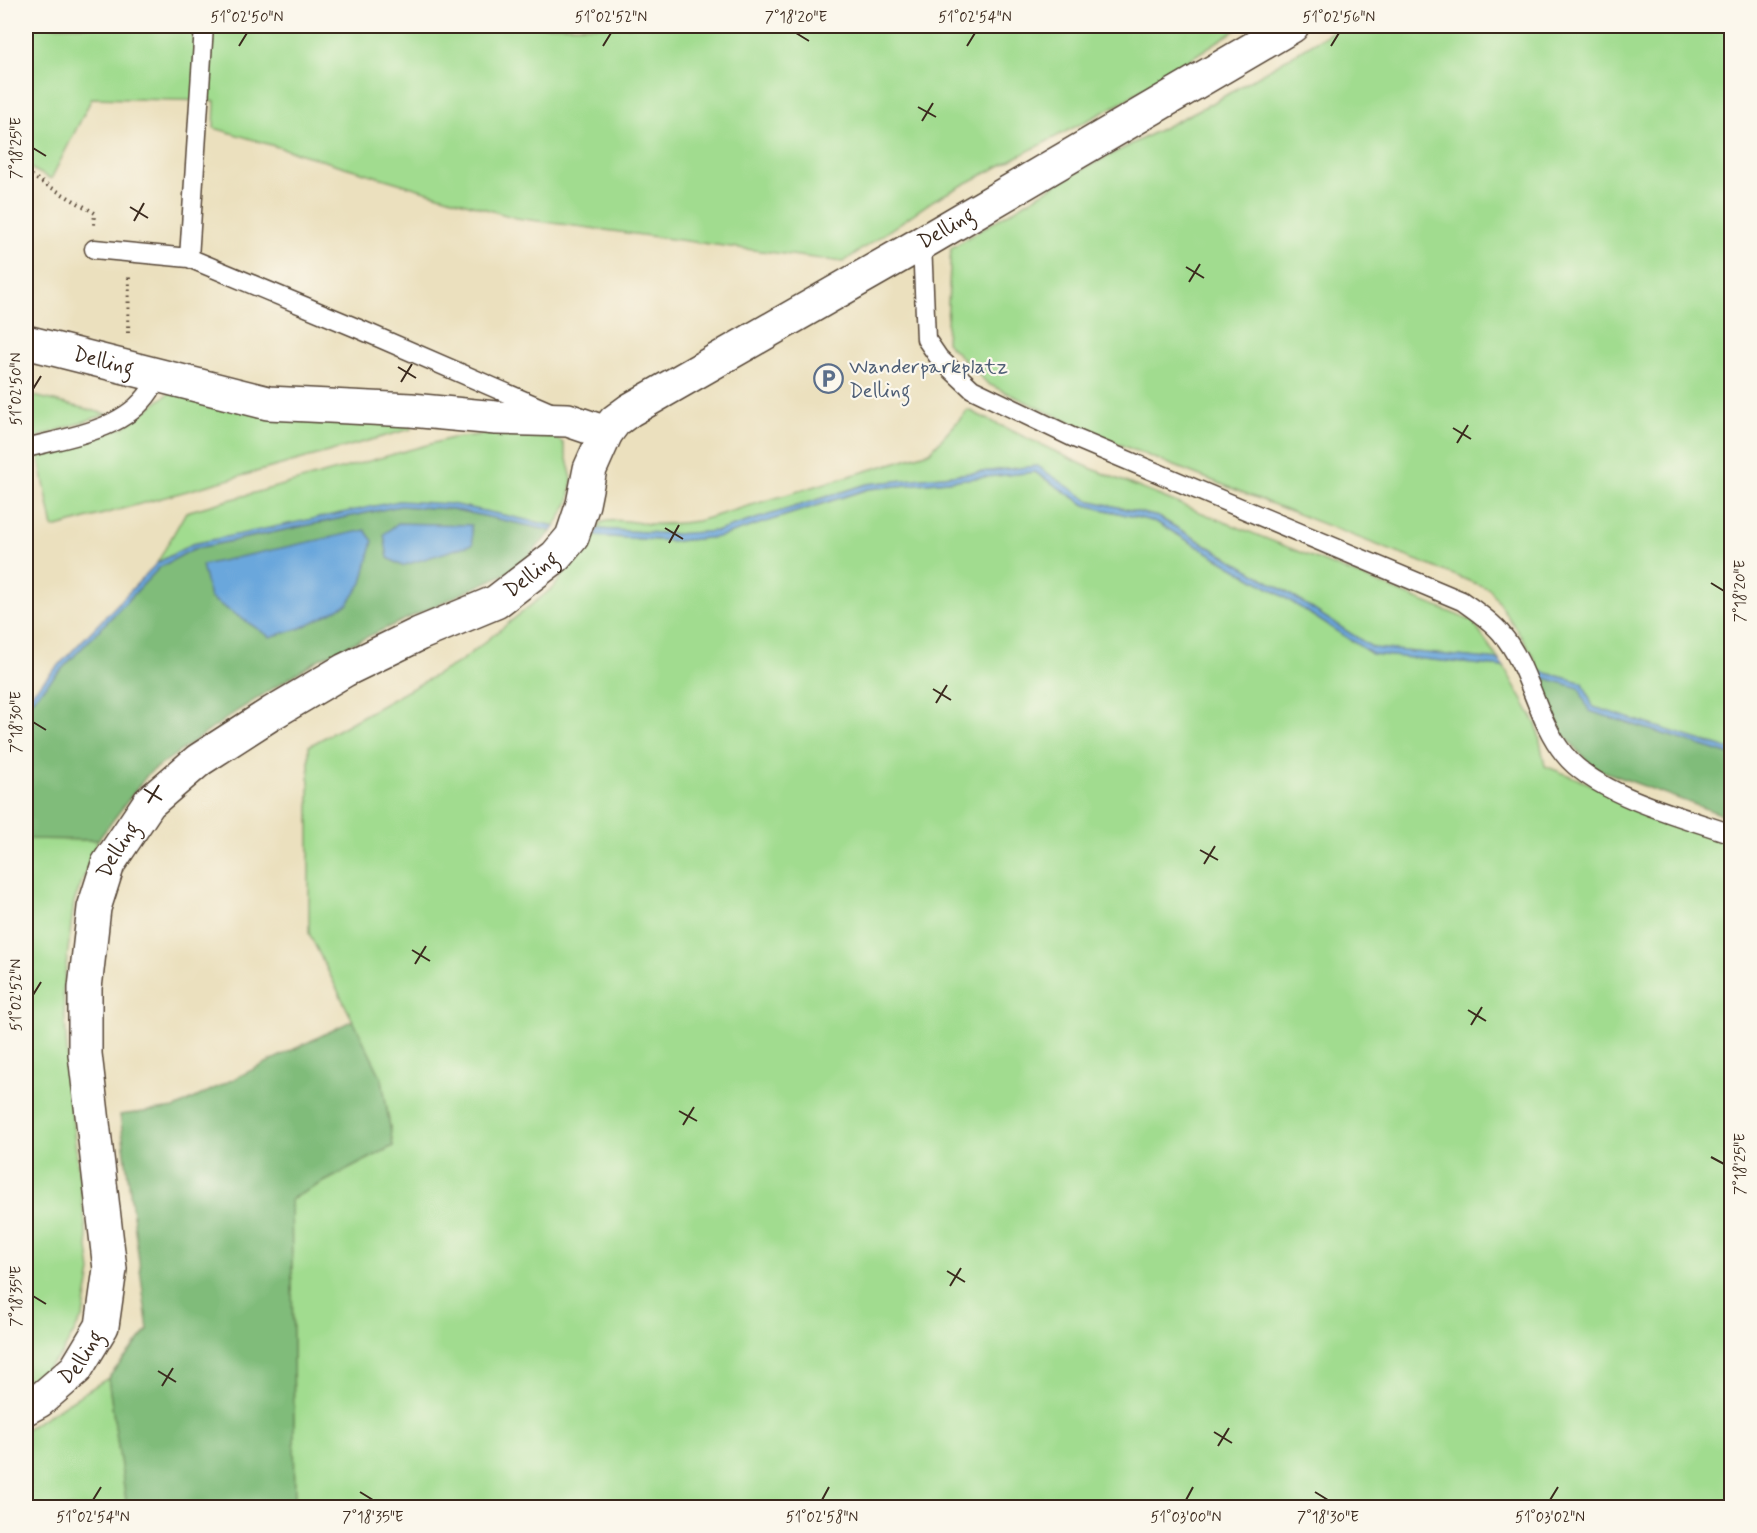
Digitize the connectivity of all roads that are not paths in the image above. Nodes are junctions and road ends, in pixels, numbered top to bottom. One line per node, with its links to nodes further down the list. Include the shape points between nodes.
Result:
1 (204, 26): 5 (lane)
2 (1292, 26): 3 (street, Delling)
3 (922, 243): 9 (street, Delling, via 664,388 615,421); 11 (lane, via 926,339 939,358 972,389 1072,437 1462,601 1502,633 1564,755 1590,778 1621,795)
4 (94, 249): 5 (lane)
5 (189, 258): 8 (lane)
6 (26, 342): 7 (street, Delling)
7 (142, 370): 8 (street, Delling, via 268,403); 10 (lane, via 150,390 117,420)
8 (568, 420): 9 (street, Delling)
9 (606, 433): 12 (street, Delling, via 590,469 572,537 547,564 496,602 345,670 199,760 149,803 108,864 94,908 85,1043 110,1269 102,1326 76,1369)
10 (26, 448)
11 (1731, 834)
12 (26, 1408)

